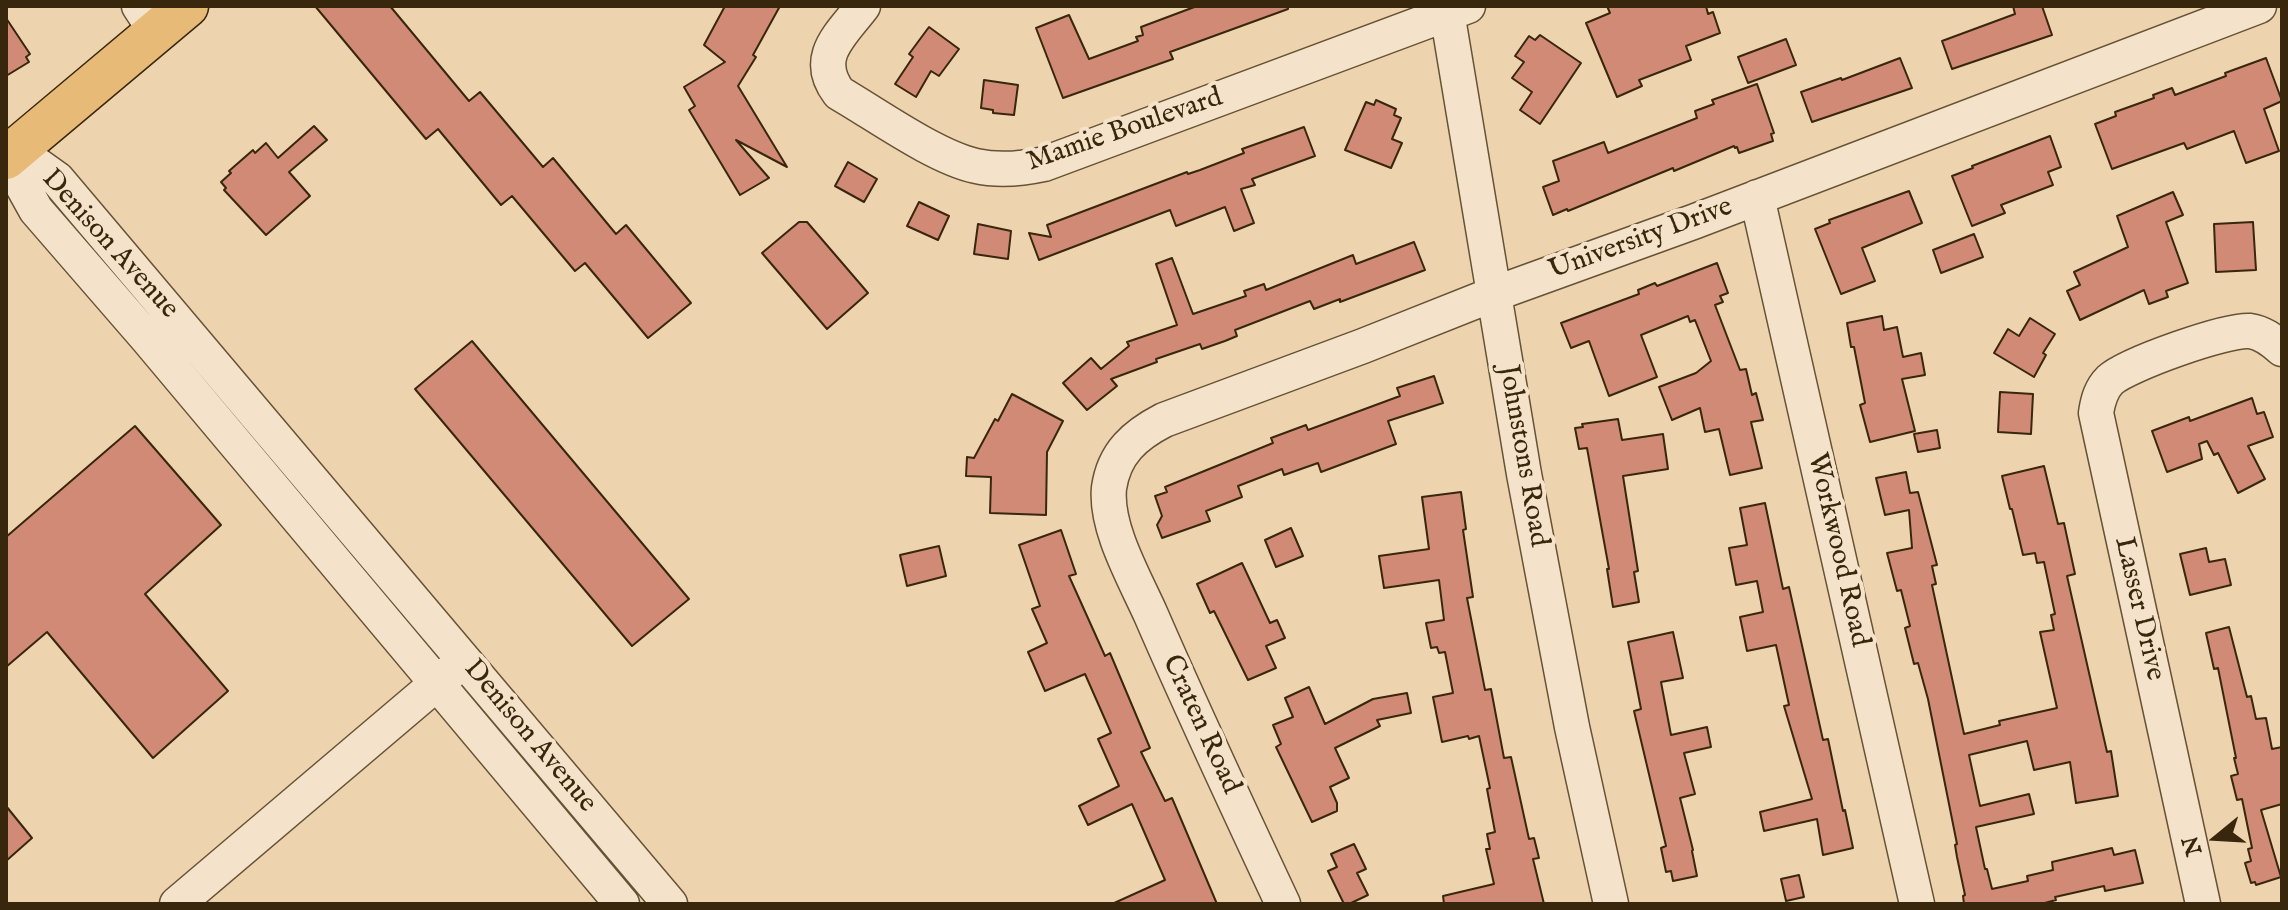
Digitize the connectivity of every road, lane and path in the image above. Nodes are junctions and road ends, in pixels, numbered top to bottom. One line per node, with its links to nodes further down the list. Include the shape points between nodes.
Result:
1 (863, 6): 3 (street, Mamie Boulevard, via 829,52 830,81 839,93 954,159 1005,169 1044,164)
2 (2259, 6): 6 (street, University Drive)
3 (1454, 9): 7 (street, Johnstons Road)
4 (161, 15): 5 (main road)
5 (9, 156): 10 (street, Denison Avenue, via 36,164 57,179); 11 (street, Denison Avenue, via 36,210)
6 (1757, 197): 7 (street, University Drive); 17 (street, Workwood Road)
7 (1494, 294): 9 (street, University Drive, via 1141,432 1125,448 1109,488); 16 (street, Johnstons Road, via 1524,474)
8 (2282, 349): 18 (street, Lasser Drive, via 2270,338 2236,331 2169,353 2107,382 2096,413)
9 (1120, 545): 15 (street, Craten Road)
10 (464, 660): 11 (street); 14 (street, Denison Avenue)
11 (437, 684): 12 (street); 13 (street, Denison Avenue)
12 (177, 904)
13 (622, 904)
14 (670, 904)
15 (1283, 904)
16 (1611, 904)
17 (1917, 904)
18 (2203, 904)

